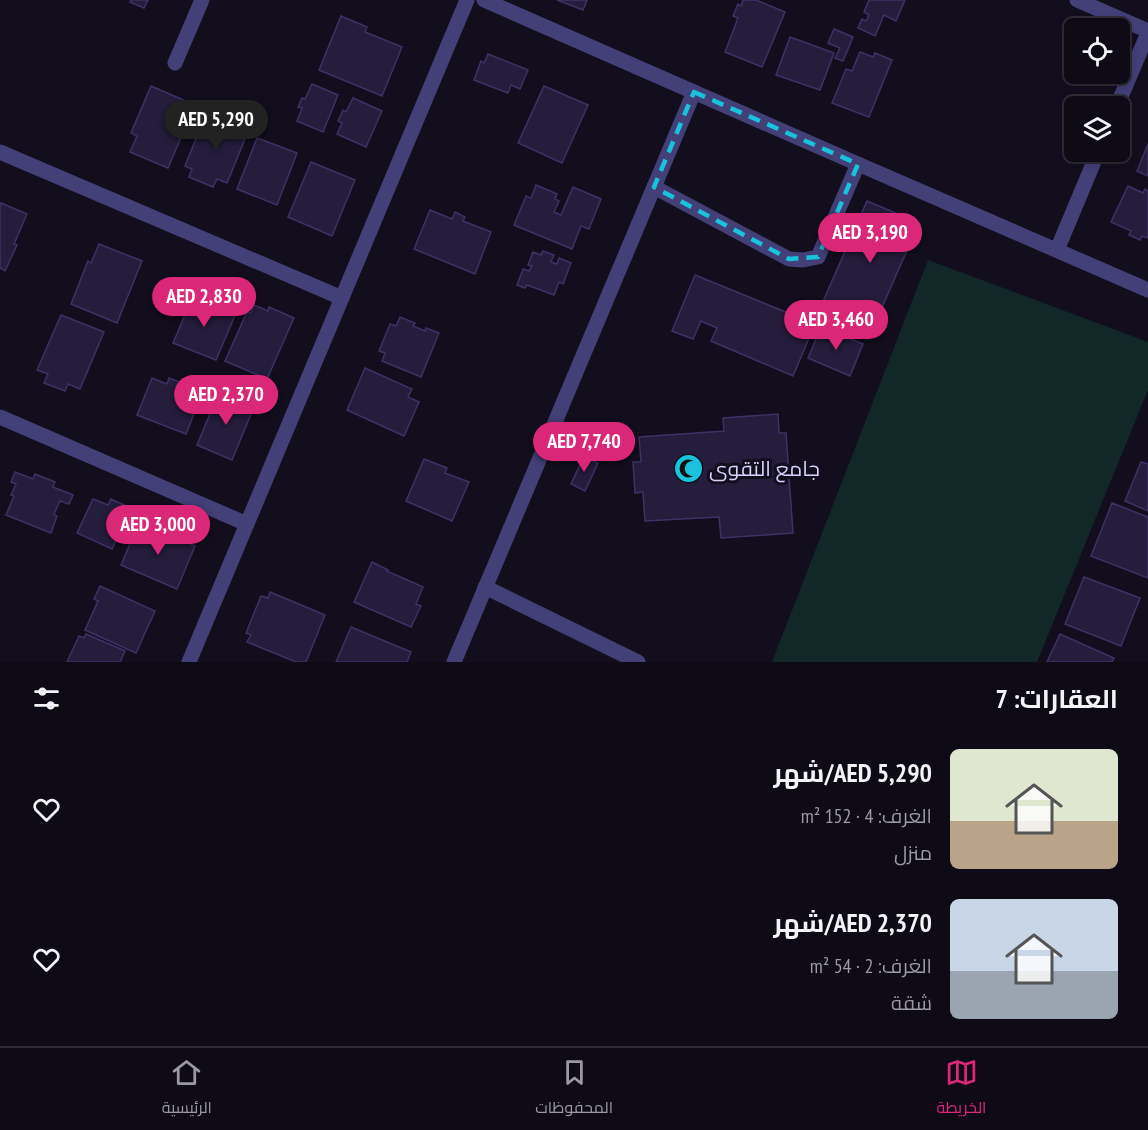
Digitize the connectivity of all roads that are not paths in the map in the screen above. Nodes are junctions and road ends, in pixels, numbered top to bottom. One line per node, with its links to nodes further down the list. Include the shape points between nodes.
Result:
1 (202, 0): 6 (street)
2 (467, 0): 15 (street)
3 (484, 0): 7 (street)
4 (1077, 0): 5 (street)
5 (1148, 32): 8 (street)
6 (175, 63)
7 (694, 92): 11 (street); 12 (street)
8 (1121, 96)
9 (0, 152): 15 (street)
10 (1094, 162): 13 (street)
11 (858, 164): 12 (street, via 818,257 812,259 789,259); 13 (street)
12 (654, 187): 18 (street)
13 (1057, 250): 14 (street)
14 (1148, 290)
15 (342, 298): 17 (street)
16 (0, 417): 17 (street)
17 (247, 524): 19 (street)
18 (485, 587): 20 (street); 21 (street)
19 (189, 662)
20 (454, 662)
21 (638, 662)

